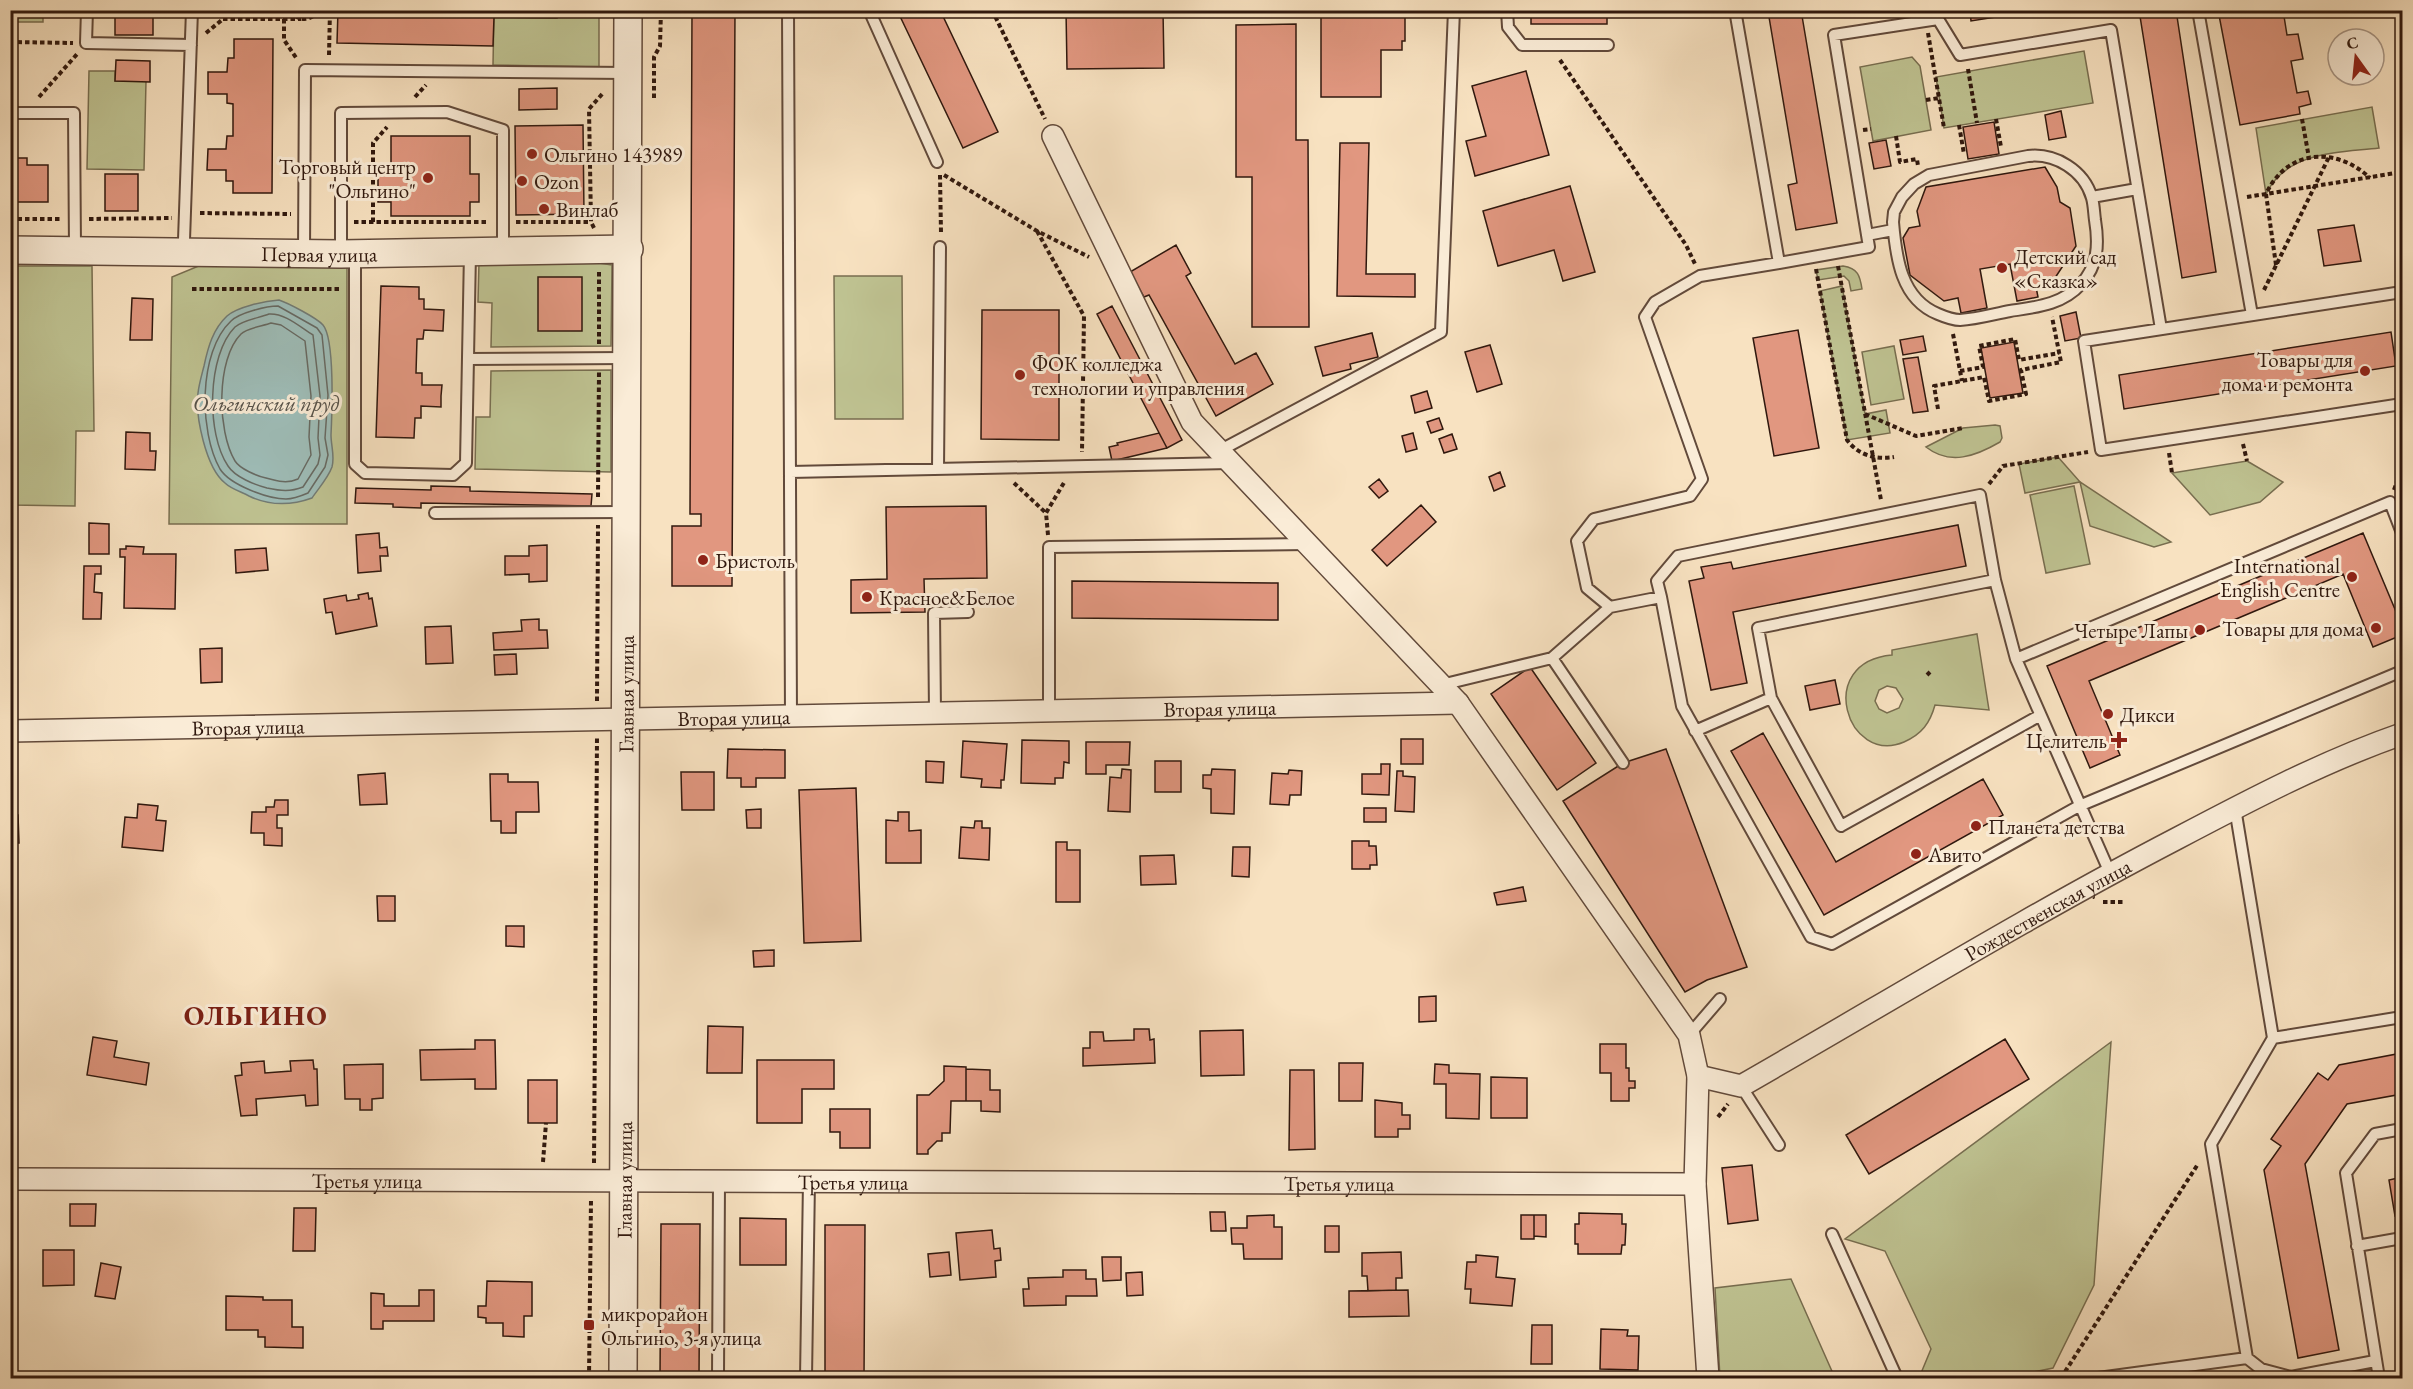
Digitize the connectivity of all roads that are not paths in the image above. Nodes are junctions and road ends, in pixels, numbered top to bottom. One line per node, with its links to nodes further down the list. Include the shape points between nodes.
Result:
1 (87, 10): 11 (lane, via 86,43)
2 (192, 10): 11 (lane)
3 (628, 10): 13 (street, Главная улица)
4 (788, 10): 39 (lane)
5 (869, 10): 16 (lane)
6 (1454, 10): 37 (lane, via 1441,332)
7 (1508, 10): 12 (lane, via 1508,27 1521,45)
8 (1735, 10): 30 (lane)
9 (2198, 10): 32 (lane)
10 (1937, 15): 17 (lane, via 1960,55 2111,30); 20 (lane, via 1926,21 1834,35)
11 (191, 45): 26 (lane, via 184,240)
12 (1608, 45)
13 (616, 73): 22 (street, Главная улица); 28 (lane, via 305,70)
14 (10, 113): 24 (lane, via 74,113)
15 (1053, 136): 37 (street, via 1192,422)
16 (937, 162)
17 (2137, 189): 18 (lane); 33 (lane)
18 (2092, 197): 19 (lane, via 2072,170 2047,156 2028,156 1921,179 1897,205); 19 (lane, via 2098,240 2093,265 2079,286 2066,298 2049,305 1959,320 1923,306 1908,291)
19 (1893, 230): 20 (lane)
20 (1867, 235): 30 (lane, via 1869,247)
21 (940, 248): 38 (lane)
22 (629, 249): 25 (street, Первая улица); 34 (street, Главная улица)
23 (10, 250): 24 (street, Первая улица)
24 (75, 251): 26 (street, Первая улица)
25 (503, 251): 27 (street, Первая улица); 29 (lane, via 503,130 447,112 341,113)
26 (187, 252): 28 (street, Первая улица)
27 (470, 252): 29 (street, Первая улица); 35 (lane)
28 (304, 254): 29 (street, Первая улица)
29 (348, 254): 35 (lane, via 355,289 355,464 365,473 453,475 466,463)
30 (1779, 263): 46 (lane, via 1700,276 1655,302 1645,317 1702,479 1690,496 1594,519 1577,541 1587,588)
31 (2403, 292): 32 (lane)
32 (2252, 315): 33 (lane)
33 (2161, 329): 36 (lane, via 2084,341 2101,450)
34 (628, 358): 35 (lane); 40 (street, Главная улица)
35 (468, 359)
36 (2403, 404)
37 (1224, 457): 38 (lane); 43 (street)
38 (938, 469): 39 (lane)
39 (790, 472): 56 (lane)
40 (627, 512): 41 (lane); 58 (street, Главная улица)
41 (435, 513)
42 (2403, 532): 49 (lane, via 2390,502)
43 (1307, 544): 51 (street); 54 (lane, via 1048,547)
44 (1995, 580): 45 (lane, via 1980,495 1678,556 1658,581); 49 (lane); 52 (lane, via 1758,628)
45 (1661, 597): 46 (lane); 60 (lane, via 1682,706)
46 (1610, 607): 48 (lane)
47 (968, 612): 55 (lane, via 934,613)
48 (1551, 658): 51 (lane); 62 (lane)
49 (2016, 658): 57 (lane)
50 (2403, 670): 63 (lane)
51 (1441, 685): 53 (street)
52 (1771, 698): 57 (lane, via 1841,826); 60 (lane)
53 (1458, 703): 54 (street, Вторая улица); 68 (street)
54 (1049, 711): 55 (street, Вторая улица)
55 (935, 713): 56 (street, Вторая улица)
56 (791, 716): 58 (street, Вторая улица)
57 (2039, 716): 63 (lane)
58 (626, 719): 59 (street, Вторая улица); 75 (street, Главная улица)
59 (10, 731)
60 (1695, 731): 63 (lane, via 1811,937 1832,944)
61 (2403, 734): 64 (street, Рождественская улица, via 2349,752)
62 (1623, 763)
63 (2079, 806): 65 (lane)
64 (2235, 808): 65 (street, Рождественская улица); 69 (lane)
65 (2110, 873): 71 (street, Рождественская улица)
66 (1720, 999): 68 (lane)
67 (2403, 1017): 69 (lane)
68 (1689, 1035): 70 (street)
69 (2273, 1038): 82 (lane, via 2211,1144)
70 (1698, 1076): 71 (street); 78 (street)
71 (1741, 1086): 73 (lane)
72 (2403, 1130): 81 (lane, via 2374,1134 2346,1173)
73 (1779, 1145)
74 (10, 1179): 75 (street, Третья улица)
75 (624, 1180): 76 (street, Третья улица); 84 (street, Главная улица)
76 (719, 1181): 77 (street, Третья улица); 85 (lane)
77 (809, 1181): 78 (street, Третья улица); 86 (lane)
78 (1695, 1184): 87 (street)
79 (1832, 1234): 88 (lane)
80 (2403, 1238): 81 (lane)
81 (2357, 1246): 83 (lane)
82 (2247, 1358): 83 (lane, via 2261,1369 2291,1377); 89 (lane)
83 (2375, 1361): 90 (lane)
84 (623, 1378)
85 (718, 1378)
86 (806, 1378)
87 (1708, 1378)
88 (1898, 1378)
89 (2098, 1378)
90 (2379, 1378)

